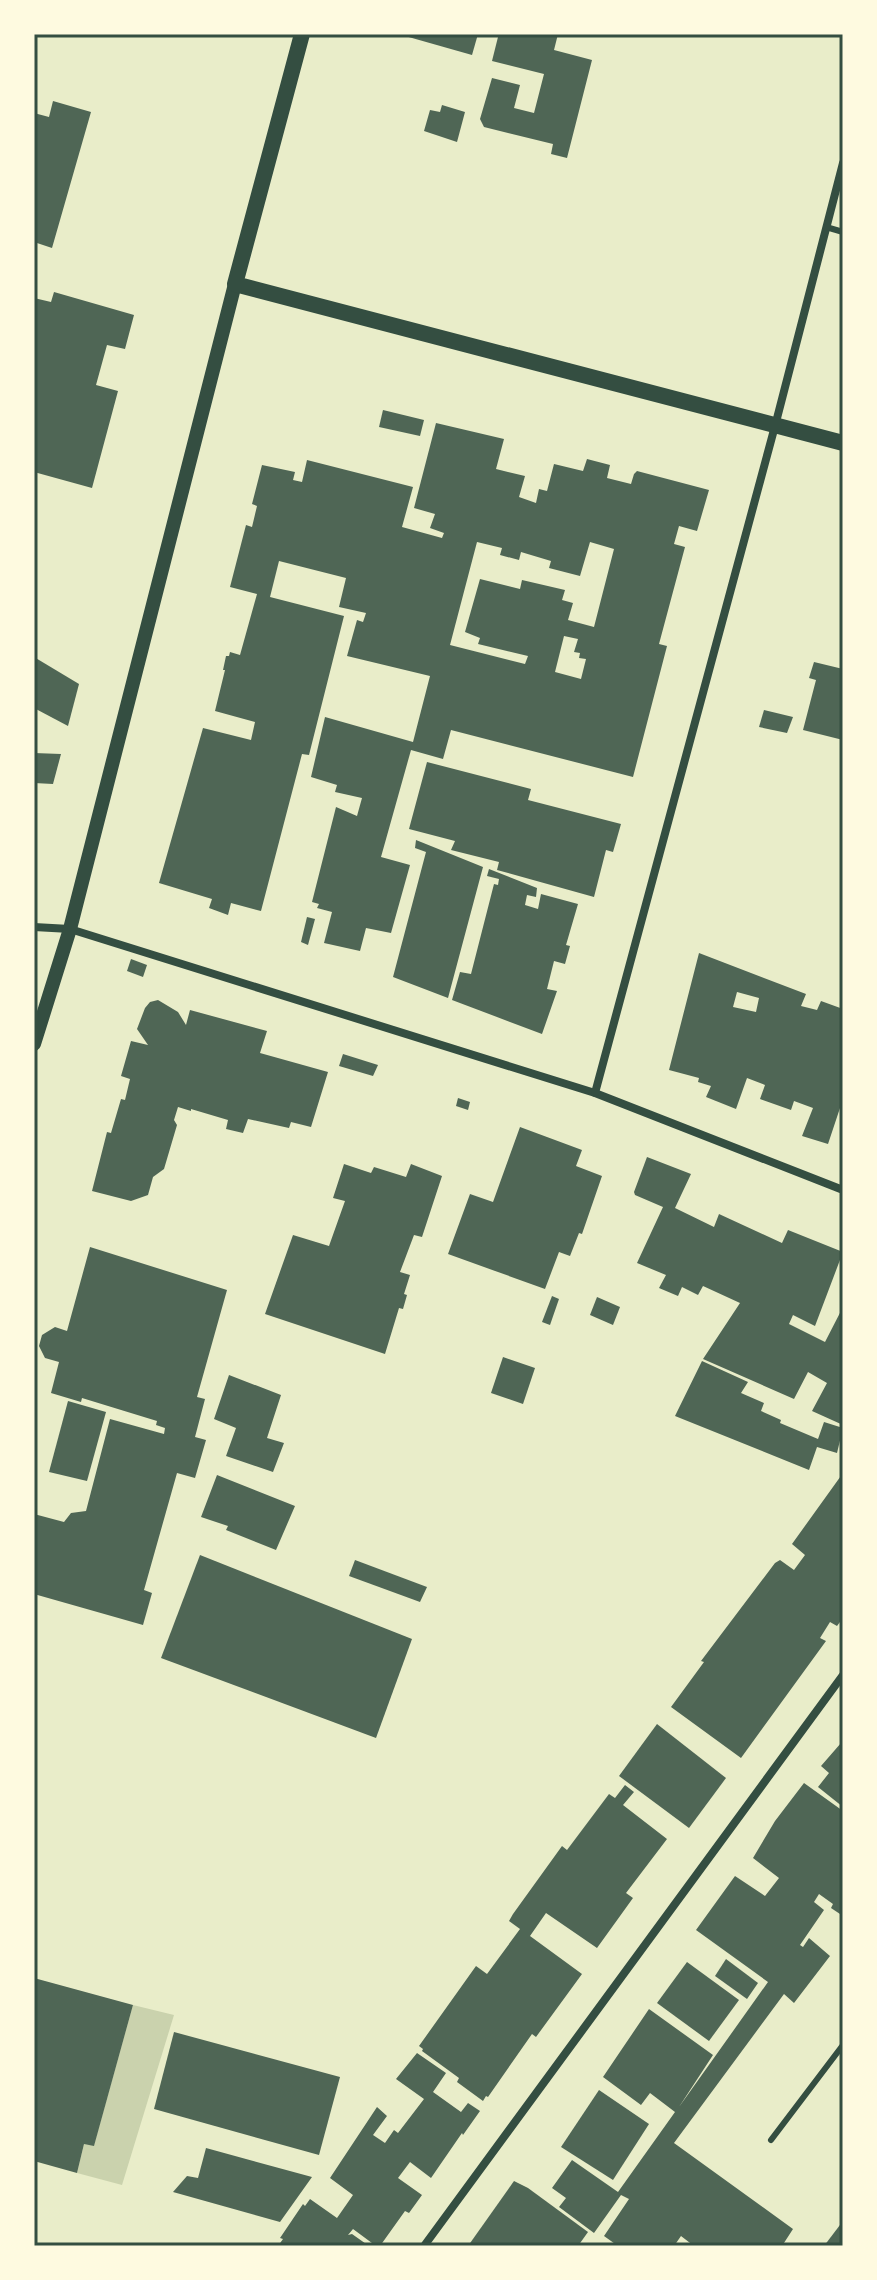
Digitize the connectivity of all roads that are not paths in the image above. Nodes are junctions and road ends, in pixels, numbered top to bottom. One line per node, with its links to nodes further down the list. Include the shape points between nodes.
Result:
1 (302, 34): 5 (main road)
2 (843, 163): 3 (street)
3 (826, 227): 4 (lane); 6 (street)
4 (843, 232)
5 (235, 284): 6 (main road); 9 (street)
6 (775, 426): 7 (main road); 11 (street)
7 (843, 443)
8 (34, 927): 9 (street)
9 (70, 929): 10 (street); 11 (street)
10 (34, 1044)
11 (595, 1093): 12 (street)
12 (843, 1190)
13 (843, 1675): 16 (street)
14 (843, 2045): 15 (lane)
15 (771, 2140)
16 (424, 2246)

